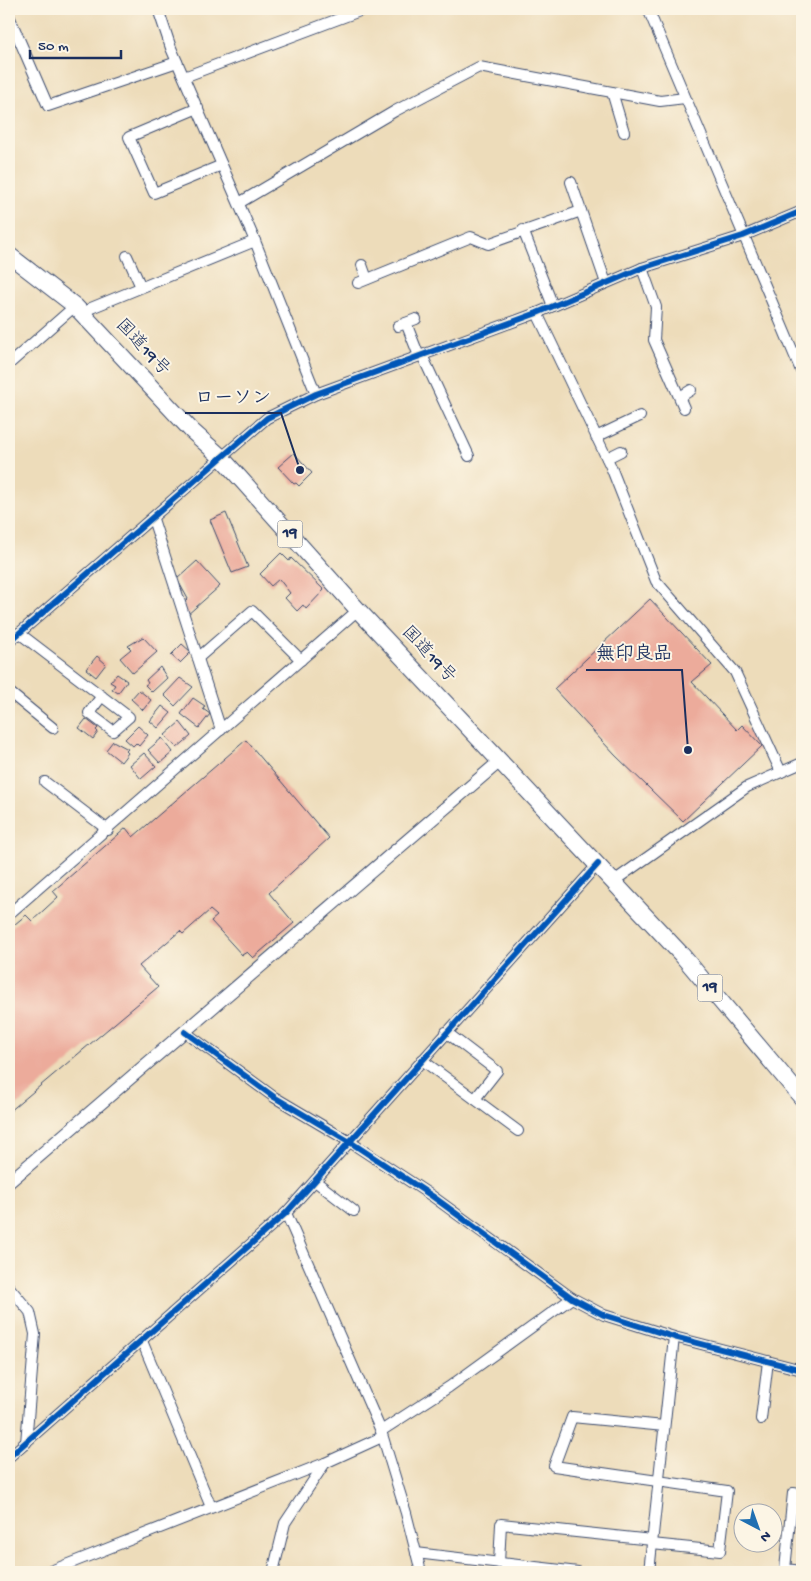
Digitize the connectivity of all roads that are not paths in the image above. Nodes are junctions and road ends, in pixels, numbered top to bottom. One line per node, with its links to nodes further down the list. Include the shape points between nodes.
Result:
1 (158, 9): 5 (street)
2 (365, 9): 6 (street)
3 (648, 9): 8 (street)
4 (9, 17): 5 (street, via 48,106)
5 (177, 62): 6 (street)
6 (184, 77): 9 (street)
7 (612, 92): 8 (street, via 660,101); 10 (street); 13 (street, via 479,66 395,111)
8 (685, 98): 17 (street)
9 (198, 108): 11 (street); 11 (street, via 129,137 154,193)
10 (624, 132)
11 (222, 165): 13 (street)
12 (571, 182): 14 (street)
13 (239, 203): 18 (street)
14 (581, 211): 16 (street); 23 (street)
15 (802, 211): 17 (street)
16 (523, 230): 21 (street, via 488,244 471,237 362,281); 25 (street)
17 (743, 236): 22 (street); 29 (street)
18 (255, 240): 24 (street); 34 (street)
19 (9, 255): 26 (highway, 国道19号 / 19)
20 (127, 256): 24 (street)
21 (362, 265)
22 (642, 268): 23 (street); 35 (street, via 656,307 654,340)
23 (606, 283): 25 (street)
24 (141, 287): 26 (street)
25 (553, 306): 27 (street)
26 (79, 310): 31 (street); 41 (highway, 国道19号 / 19, via 192,431)
27 (537, 312): 30 (street); 38 (street)
28 (416, 319): 30 (street, via 402,324)
29 (798, 355): 32 (street)
30 (421, 356): 34 (street); 40 (street)
31 (9, 364)
32 (802, 373)
33 (692, 390): 35 (street)
34 (316, 394): 41 (street, via 267,418)
35 (680, 397): 36 (street)
36 (684, 408)
37 (640, 416): 38 (street)
38 (596, 437): 42 (street)
39 (621, 451): 42 (street)
40 (469, 456)
41 (221, 457): 43 (street); 44 (highway, 国道19号 / 19)
42 (607, 458): 55 (street, via 656,581 735,672)
43 (153, 519): 45 (street); 47 (street)
44 (358, 610): 48 (street); 53 (highway, 国道19号 / 19)
45 (19, 633): 46 (street); 50 (street)
46 (9, 642)
47 (198, 658): 48 (street, via 252,611); 52 (street)
48 (301, 660): 52 (street)
49 (9, 692): 51 (street)
50 (102, 696)
51 (53, 728)
52 (221, 730): 57 (street)
53 (500, 761): 58 (highway, 国道19号 / 19); 61 (street)
54 (802, 763): 55 (street)
55 (781, 772): 59 (street, via 747,787)
56 (45, 782): 57 (street)
57 (108, 830): 60 (street)
58 (598, 864): 59 (highway, 国道19号 / 19); 62 (street)
59 (614, 881): 64 (highway, 国道19号 / 19, via 681,954)
60 (9, 914)
61 (185, 1032): 67 (street, via 266,1092); 69 (street)
62 (446, 1032): 63 (street); 65 (street, via 497,1071)
63 (422, 1060): 65 (street); 67 (street)
64 (802, 1098)
65 (475, 1099): 66 (street)
66 (518, 1131)
67 (350, 1142): 68 (street); 73 (street, via 432,1196)
68 (315, 1181): 70 (street); 71 (street)
69 (9, 1182)
70 (354, 1211)
71 (286, 1213): 75 (street); 80 (street)
72 (9, 1288): 81 (street, via 30,1312 35,1334)
73 (572, 1298): 74 (street, via 604,1314); 80 (street)
74 (674, 1337): 76 (street); 79 (street)
75 (142, 1341): 81 (street); 86 (street)
76 (768, 1361): 77 (street); 78 (street)
77 (802, 1370)
78 (761, 1419)
79 (664, 1426): 84 (street); 84 (street, via 572,1417 554,1466)
80 (382, 1434): 83 (street); 88 (street)
81 (26, 1443): 82 (street)
82 (9, 1457)
83 (325, 1463): 86 (street); 92 (street, via 285,1524)
84 (658, 1481): 87 (street); 87 (street, via 727,1491 720,1551)
85 (802, 1494): 90 (street, via 793,1493 785,1569)
86 (211, 1507): 91 (street)
87 (652, 1542): 89 (street, via 502,1524); 95 (street)
88 (416, 1554): 89 (street); 93 (street)
89 (499, 1563): 94 (street)
90 (802, 1571)
91 (48, 1572)
92 (273, 1572)
93 (421, 1572)
94 (578, 1572)
95 (649, 1572)

